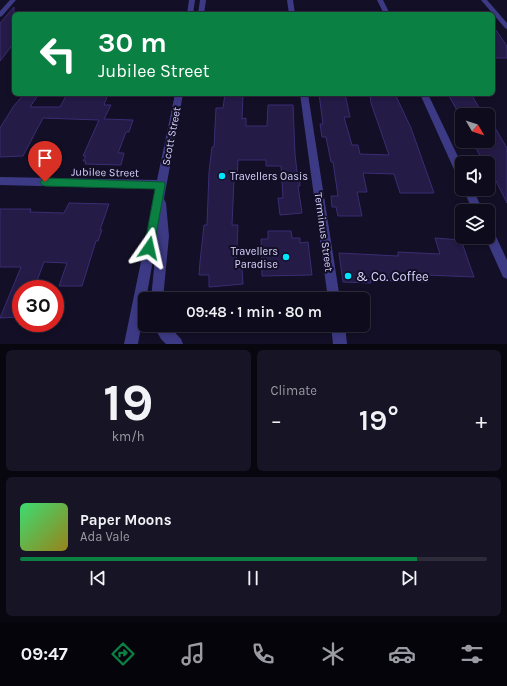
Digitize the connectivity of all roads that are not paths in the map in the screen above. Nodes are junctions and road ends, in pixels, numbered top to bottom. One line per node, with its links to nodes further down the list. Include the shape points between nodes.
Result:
1 (13, 0): 13 (street)
2 (192, 0): 7 (street)
3 (203, 0): 8 (street)
4 (290, 0): 9 (street)
5 (380, 0): 10 (street)
6 (484, 0): 11 (street)
7 (190, 12)
8 (201, 12)
9 (292, 12)
10 (386, 12)
11 (494, 12)
12 (495, 13): 14 (street)
13 (0, 15)
14 (507, 27)
15 (179, 96): 20 (street, Scott Street)
16 (304, 96): 24 (street, Terminus Street)
17 (425, 96): 18 (street)
18 (455, 161)
19 (0, 181): 20 (street, Jubilee Street)
20 (160, 188): 23 (street, via 163,236); 27 (street, Scott Street)
21 (494, 244): 22 (street)
22 (507, 273)
23 (158, 292)
24 (333, 292)
25 (165, 332): 28 (street)
26 (339, 332): 29 (street)
27 (131, 344)
28 (176, 344)
29 (340, 344)

